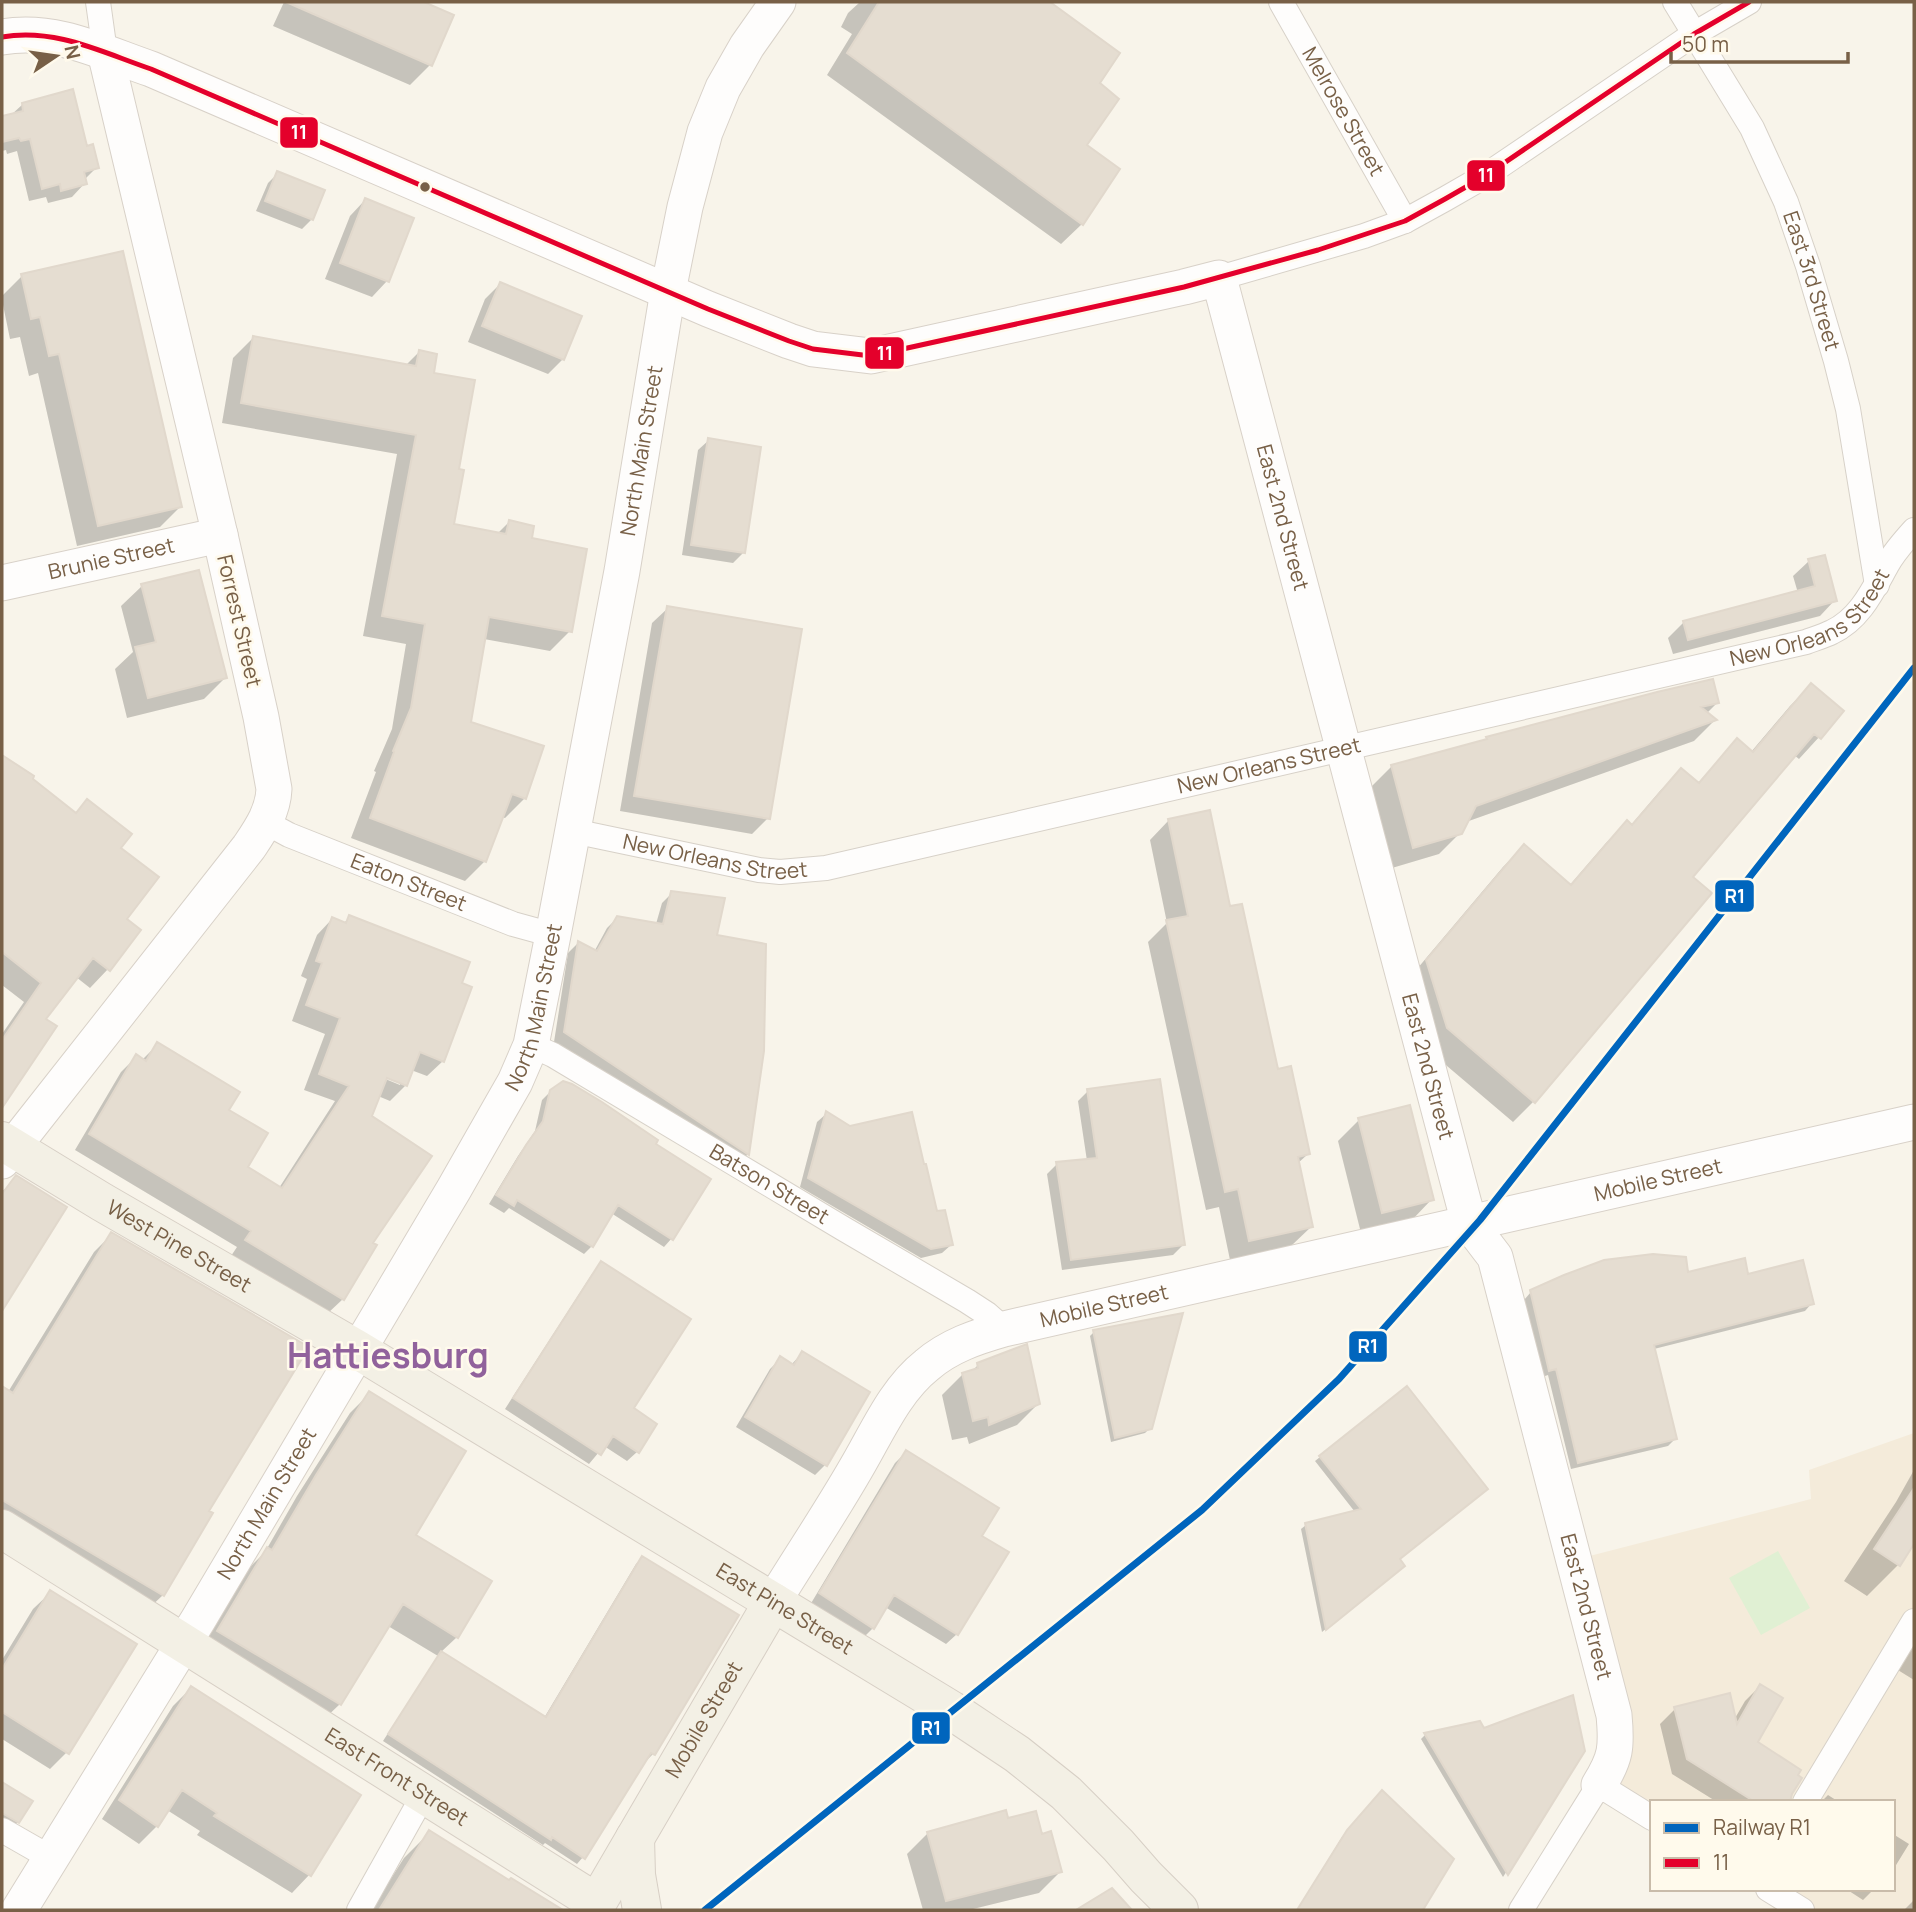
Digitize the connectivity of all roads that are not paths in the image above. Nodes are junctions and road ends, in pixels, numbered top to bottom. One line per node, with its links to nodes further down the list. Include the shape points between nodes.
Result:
1 (98, 2): 8 (street, Forrest Street)
2 (778, 2): 11 (street, North Main Street, via 732,71 705,132)
3 (1281, 2): 9 (street, Melrose Street)
4 (1675, 2): 6 (street, East 3rd Street)
5 (1749, 2): 6 (street)
6 (1694, 34): 9 (street, via 1485,176); 15 (street, East 3rd Street, via 1758,140 1808,266 1847,409)
7 (2, 37): 8 (street, via 36,34)
8 (106, 52): 11 (street); 13 (street, Forrest Street)
9 (1405, 220): 10 (street)
10 (1219, 278): 11 (street, via 871,356 801,345); 16 (street, East 2nd Street)
11 (668, 291): 18 (street, North Main Street)
12 (1914, 530): 15 (street, New Orleans Street)
13 (220, 535): 14 (street, Brunie Street); 17 (street, Forrest Street, via 274,789)
14 (2, 583)
15 (1877, 585): 16 (street, New Orleans Street, via 1843,625 1806,642)
16 (1343, 748): 18 (street, New Orleans Street, via 852,863 803,870 759,870); 23 (street, East 2nd Street)
17 (265, 822): 19 (street, Eaton Street, via 513,924); 22 (street, Forrest Street, via 241,859)
18 (573, 831): 19 (street, North Main Street)
19 (554, 936): 20 (street, North Main Street)
20 (531, 1045): 24 (street, Batson Street, via 967,1301); 25 (street, North Main Street, via 495,1119)
21 (1914, 1122): 23 (street, Mobile Street)
22 (5, 1150): 25 (main road, West Pine Street)
23 (1469, 1223): 24 (street, Mobile Street); 30 (street, East 2nd Street, via 1495,1257 1614,1715 1615,1754)
24 (1004, 1329): 27 (street, Mobile Street, via 964,1341 912,1378)
25 (358, 1350): 27 (main road, East Pine Street); 29 (street, North Main Street)
26 (2, 1529): 29 (main road, East Front Street)
27 (773, 1602): 35 (main road, Mobile Street); 42 (main road, East Pine Street, via 1017,1754 1092,1818)
28 (1914, 1621): 32 (street)
29 (184, 1644): 31 (main road, East Front Street); 36 (street, North Main Street)
30 (1599, 1785): 33 (street); 43 (street)
31 (424, 1794): 38 (main road, East Front Street); 40 (street)
32 (1806, 1800)
33 (1650, 1817)
34 (2, 1830): 36 (street)
35 (635, 1838): 38 (main road, Mobile Street); 41 (main road)
36 (51, 1858): 39 (street, North Main Street)
37 (1771, 1891): 44 (street)
38 (599, 1908)
39 (19, 1910)
40 (359, 1910)
41 (642, 1910)
42 (1179, 1910)
43 (1521, 1910)
44 (1802, 1910)

